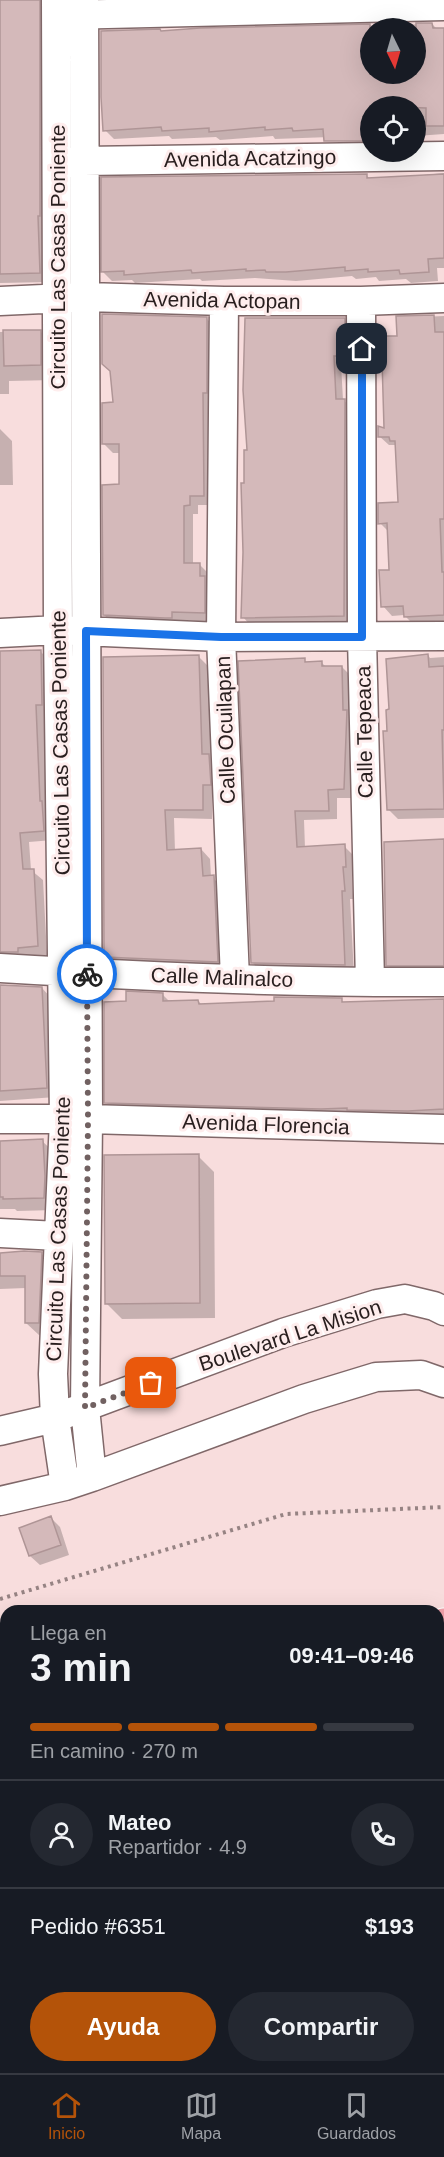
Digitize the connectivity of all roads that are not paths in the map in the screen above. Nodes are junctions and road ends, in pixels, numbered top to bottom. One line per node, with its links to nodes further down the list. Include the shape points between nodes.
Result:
1 (444, 6): 3 (street)
2 (56, 7): 3 (street); 5 (street, Circuito Las Casas Poniente)
3 (84, 7): 5 (street, Circuito Las Casas Poniente)
4 (444, 156): 5 (street, Avenida Acatzingo)
5 (71, 162): 6 (street, Circuito Las Casas Poniente); 8 (street, Circuito Las Casas Poniente)
6 (86, 297): 8 (street, Avenida Actopan); 10 (street, Avenida Actopan); 12 (street, Circuito Las Casas Poniente)
7 (444, 298): 11 (street, Avenida Actopan)
8 (58, 299): 9 (street, Avenida Actopan); 12 (street, Circuito Las Casas Poniente)
9 (0, 301)
10 (224, 301): 11 (street, Avenida Actopan); 15 (street, Calle Ocuilapan)
11 (361, 301): 16 (street, Calle Tepeaca)
12 (72, 630): 13 (street); 15 (street); 18 (street, Circuito Las Casas Poniente)
13 (0, 633)
14 (444, 636): 16 (street)
15 (221, 637): 16 (street); 19 (street, Calle Ocuilapan)
16 (362, 637): 20 (street, Calle Tepeaca)
17 (0, 968): 18 (street, Calle Malinalco)
18 (75, 972): 19 (street, Calle Malinalco); 23 (street, Circuito Las Casas Poniente)
19 (235, 979): 20 (street, Calle Malinalco)
20 (370, 982): 21 (street, Calle Malinalco)
21 (444, 982)
22 (0, 1119): 23 (street, Avenida Florencia)
23 (76, 1119): 24 (street, Avenida Florencia); 26 (street, Circuito Las Casas Poniente); 29 (street, Circuito Las Casas Poniente)
24 (444, 1130)
25 (0, 1233): 26 (street)
26 (58, 1236): 30 (street, Circuito Las Casas Poniente)
27 (444, 1311): 29 (street, Boulevard La Mision, via 405,1299 377,1304 283,1333)
28 (444, 1383): 32 (street, via 421,1375 376,1377 304,1399)
29 (85, 1408): 30 (street, Boulevard La Mision); 32 (street, Circuito Las Casas Poniente)
30 (55, 1418): 31 (street, Boulevard La Mision); 33 (street, Circuito Las Casas Poniente)
31 (0, 1431)
32 (92, 1477): 33 (street)
33 (65, 1486): 34 (street)
34 (0, 1501)

